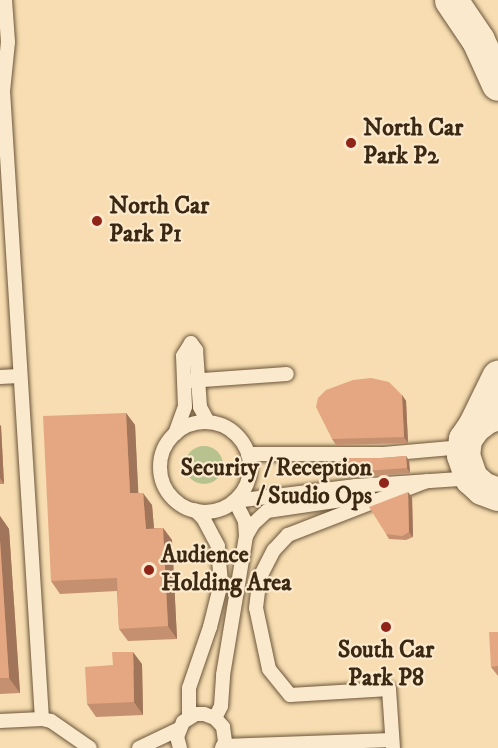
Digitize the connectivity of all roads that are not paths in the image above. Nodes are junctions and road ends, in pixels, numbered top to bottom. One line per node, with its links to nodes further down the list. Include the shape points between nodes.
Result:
1 (5, 0): 4 (lane, via 8,42)
2 (451, 0): 3 (street, via 478,40)
3 (498, 84)
4 (2, 92): 6 (lane)
5 (287, 374): 9 (lane)
6 (19, 376): 8 (lane); 21 (lane)
7 (498, 376): 11 (street)
8 (0, 377)
9 (191, 381): 10 (lane); 12 (lane)
10 (208, 422): 12 (lane, via 190,425); 13 (lane, via 234,432)
11 (478, 429): 13 (lane, via 394,453); 15 (street, via 467,471)
12 (175, 434): 17 (lane, via 161,458 160,472 171,497)
13 (249, 454): 16 (lane, via 249,479)
14 (427, 481): 15 (lane, via 460,479); 16 (lane, via 263,495); 18 (lane, via 357,499 267,511); 24 (lane, via 288,535 274,550 260,577 256,608 269,669 290,695 389,689)
15 (487, 488)
16 (235, 501): 17 (lane, via 220,510); 18 (lane, via 245,521)
17 (195, 510): 19 (lane, via 218,546 221,583 189,688)
18 (246, 536): 20 (lane, via 221,705)
19 (189, 717): 20 (lane, via 204,714); 23 (lane)
20 (215, 718): 25 (lane, via 223,727)
21 (42, 719): 22 (lane); 26 (lane, via 62,727)
22 (0, 721)
23 (179, 729): 27 (lane); 28 (lane)
24 (392, 744): 25 (lane)
25 (223, 747)
26 (90, 748)
27 (139, 748)
28 (180, 748)

